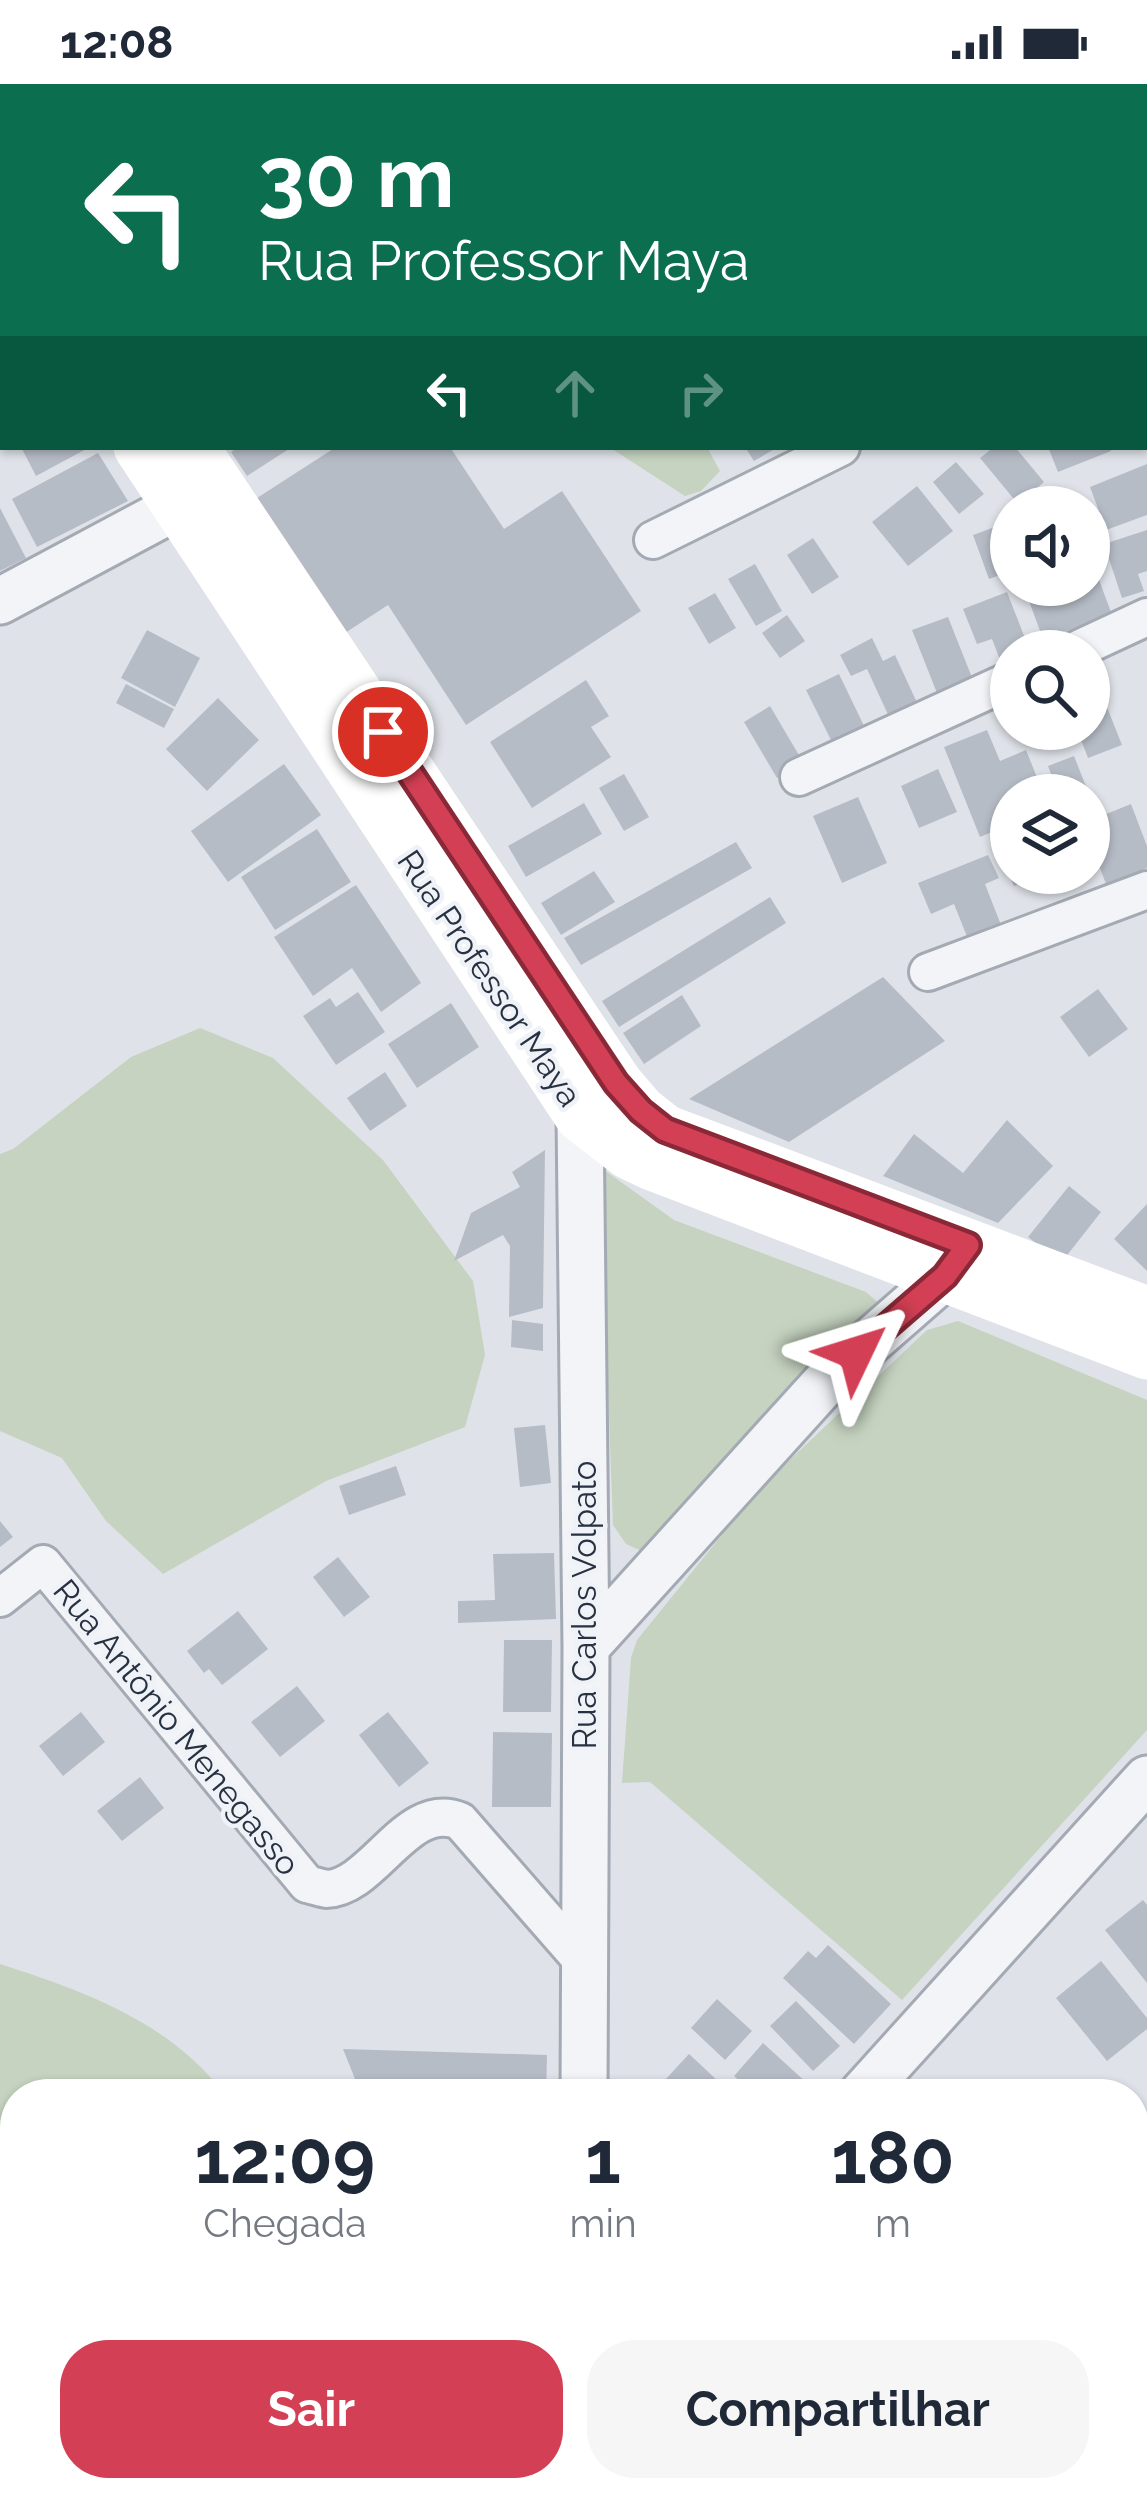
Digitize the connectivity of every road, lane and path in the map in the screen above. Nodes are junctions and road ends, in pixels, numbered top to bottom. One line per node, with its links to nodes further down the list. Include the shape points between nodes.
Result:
1 (144, 450): 3 (main road, Rua Professor Maya)
2 (835, 450): 4 (street)
3 (196, 479): 5 (street); 12 (main road, Rua Professor Maya)
4 (652, 540)
5 (0, 602)
6 (1147, 617): 7 (street)
7 (1110, 634)
8 (990, 690): 9 (street)
9 (800, 777)
10 (1147, 890): 11 (street)
11 (928, 971)
12 (598, 1100): 13 (main road, Rua Professor Maya, via 629,1154 652,1166); 16 (street, Rua Carlos Volpato)
13 (957, 1261): 14 (main road, Rua Professor Maya); 15 (main road, Rua Professor Maya); 17 (street, via 834,1372)
14 (1147, 1312)
15 (1147, 1354)
16 (585, 1535): 17 (street, via 616,1563); 19 (street, Rua Carlos Volpato)
17 (657, 1568): 19 (street)
18 (0, 1598): 21 (street, Rua Antônio Menegasso, via 43,1564 307,1884 344,1884 424,1821 447,1815)
19 (586, 1647): 21 (street, Rua Carlos Volpato)
20 (1147, 1779): 23 (street)
21 (584, 1963): 22 (street, Rua Carlos Volpato)
22 (584, 2079)
23 (876, 2079)

